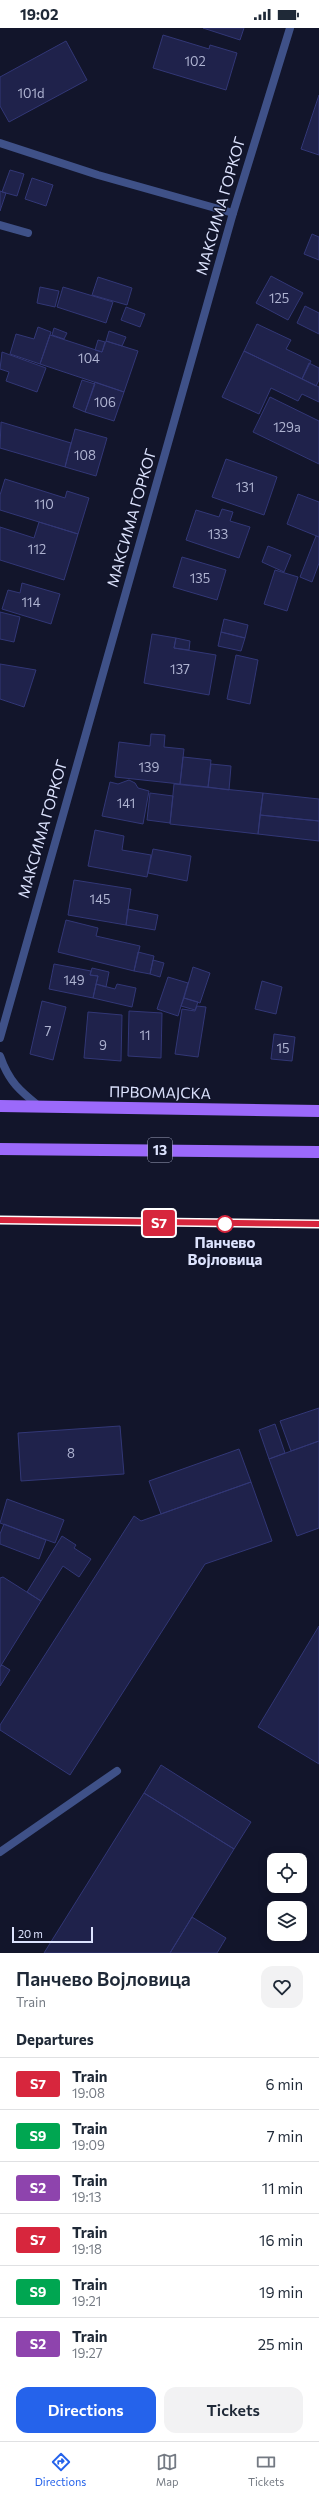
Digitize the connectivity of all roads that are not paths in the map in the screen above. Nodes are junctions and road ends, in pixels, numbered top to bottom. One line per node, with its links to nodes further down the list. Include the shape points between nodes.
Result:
1 (290, 28): 3 (street, МАКСИМА ГОРКОГ)
2 (0, 143): 3 (street, via 98,175)
3 (233, 212): 6 (street, МАКСИМА ГОРКОГ)
4 (0, 225): 5 (street)
5 (28, 233)
6 (2, 1019): 7 (street, МАКСИМА ГОРКОГ)
7 (0, 1038)
8 (0, 1056): 10 (street, via 16,1088)
9 (0, 1106): 10 (main road, ПРВОМАЈСКА)
10 (41, 1107): 11 (main road, ПРВОМАЈСКА)
11 (319, 1111)
12 (0, 1149): 13 (main road, 13)
13 (319, 1152)
14 (116, 1771): 15 (street)
15 (0, 1852)

